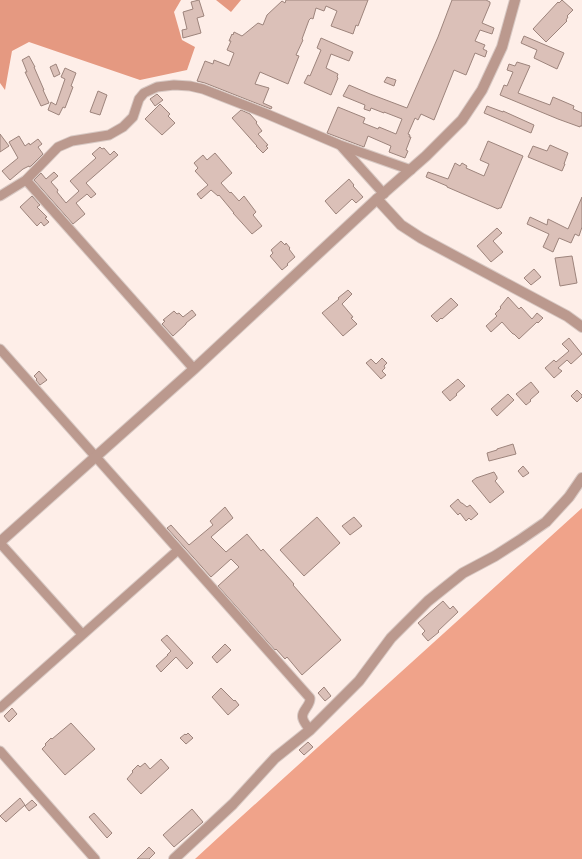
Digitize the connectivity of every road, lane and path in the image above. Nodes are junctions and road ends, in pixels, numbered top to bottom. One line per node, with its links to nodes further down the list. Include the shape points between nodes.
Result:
1 (515, 0): 3 (street, via 502,47 482,90 462,120)
2 (340, 144): 3 (street); 4 (street, via 204,89 174,85 144,92 133,117 110,135 72,141 58,147); 6 (street)
3 (411, 170): 6 (street)
4 (26, 180): 5 (street); 9 (street)
5 (0, 196)
6 (381, 197): 7 (street, via 401,225 421,238 567,316); 9 (street)
7 (582, 327)
8 (0, 349): 10 (street)
9 (194, 369): 10 (street)
10 (96, 457): 12 (street); 13 (street)
11 (582, 478): 16 (street, via 546,522 495,556 463,573 428,601 391,638 359,681)
12 (0, 542): 14 (street)
13 (178, 550): 14 (street); 16 (street, via 310,698 302,714)
14 (82, 634): 15 (street)
15 (0, 708)
16 (310, 730): 19 (street, via 275,758 233,804)
17 (0, 751): 18 (street)
18 (95, 859)
19 (174, 859)

